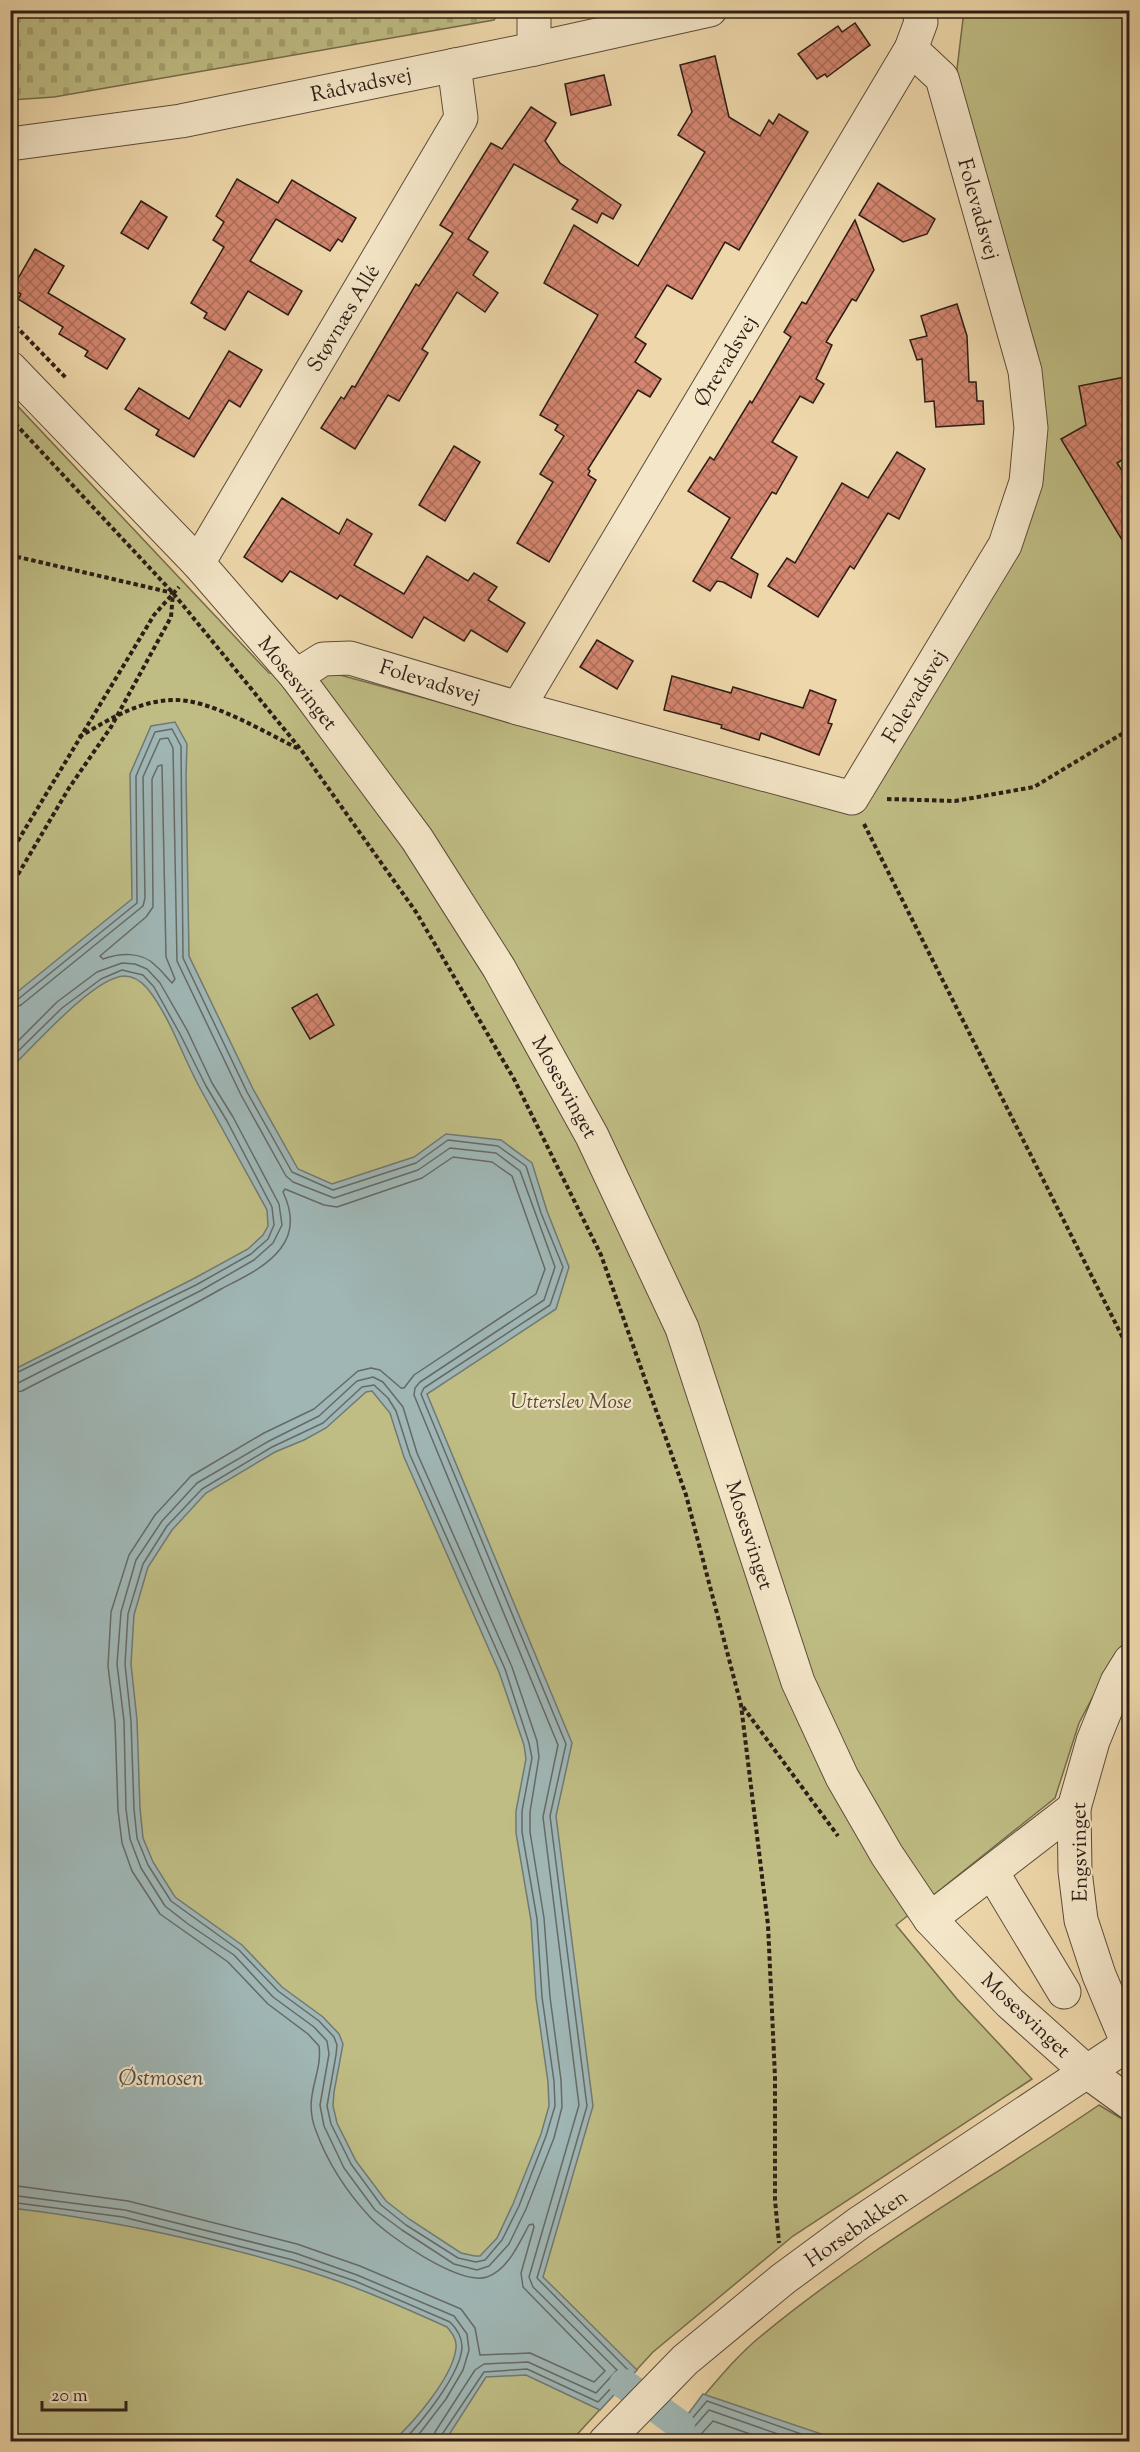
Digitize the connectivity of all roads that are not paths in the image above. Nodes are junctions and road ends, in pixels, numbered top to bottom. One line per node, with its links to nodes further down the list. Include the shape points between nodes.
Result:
1 (534, 10): 4 (street)
2 (710, 10): 4 (street, Rådvadsvej)
3 (919, 10): 5 (street, Ørevadsvej, via 921,22)
4 (534, 49): 6 (street, Rådvadsvej)
5 (911, 49): 11 (street, Ørevadsvej); 11 (street, Folevadsvej, via 942,78 1025,371 1031,428 1026,482 1005,545 852,798)
6 (454, 65): 7 (street, Rådvadsvej, via 181,121); 9 (street, Støvnæs Allé, via 461,118)
7 (10, 144)
8 (10, 368): 9 (street, Mosesvinget)
9 (198, 563): 10 (street, Mosesvinget)
10 (296, 676): 11 (street, Folevadsvej, via 323,659 350,658); 15 (street, Mosesvinget, via 417,839 500,968 592,1136 682,1328 798,1682 842,1777)
11 (518, 708)
12 (1130, 1661): 13 (street, Engsvinget, via 1093,1740)
13 (1074, 1808): 14 (street); 17 (street, Engsvinget, via 1081,1920 1099,1976)
14 (992, 1872): 15 (street); 16 (street)
15 (930, 1919): 18 (street, Mosesvinget, via 1010,2003)
16 (1064, 1992)
17 (1129, 2044): 18 (street, Horsebakken)
18 (1086, 2071): 19 (street, Mosesvinget); 20 (street, Horsebakken, via 859,2223 783,2279 685,2360)
19 (1130, 2103)
20 (606, 2441)

